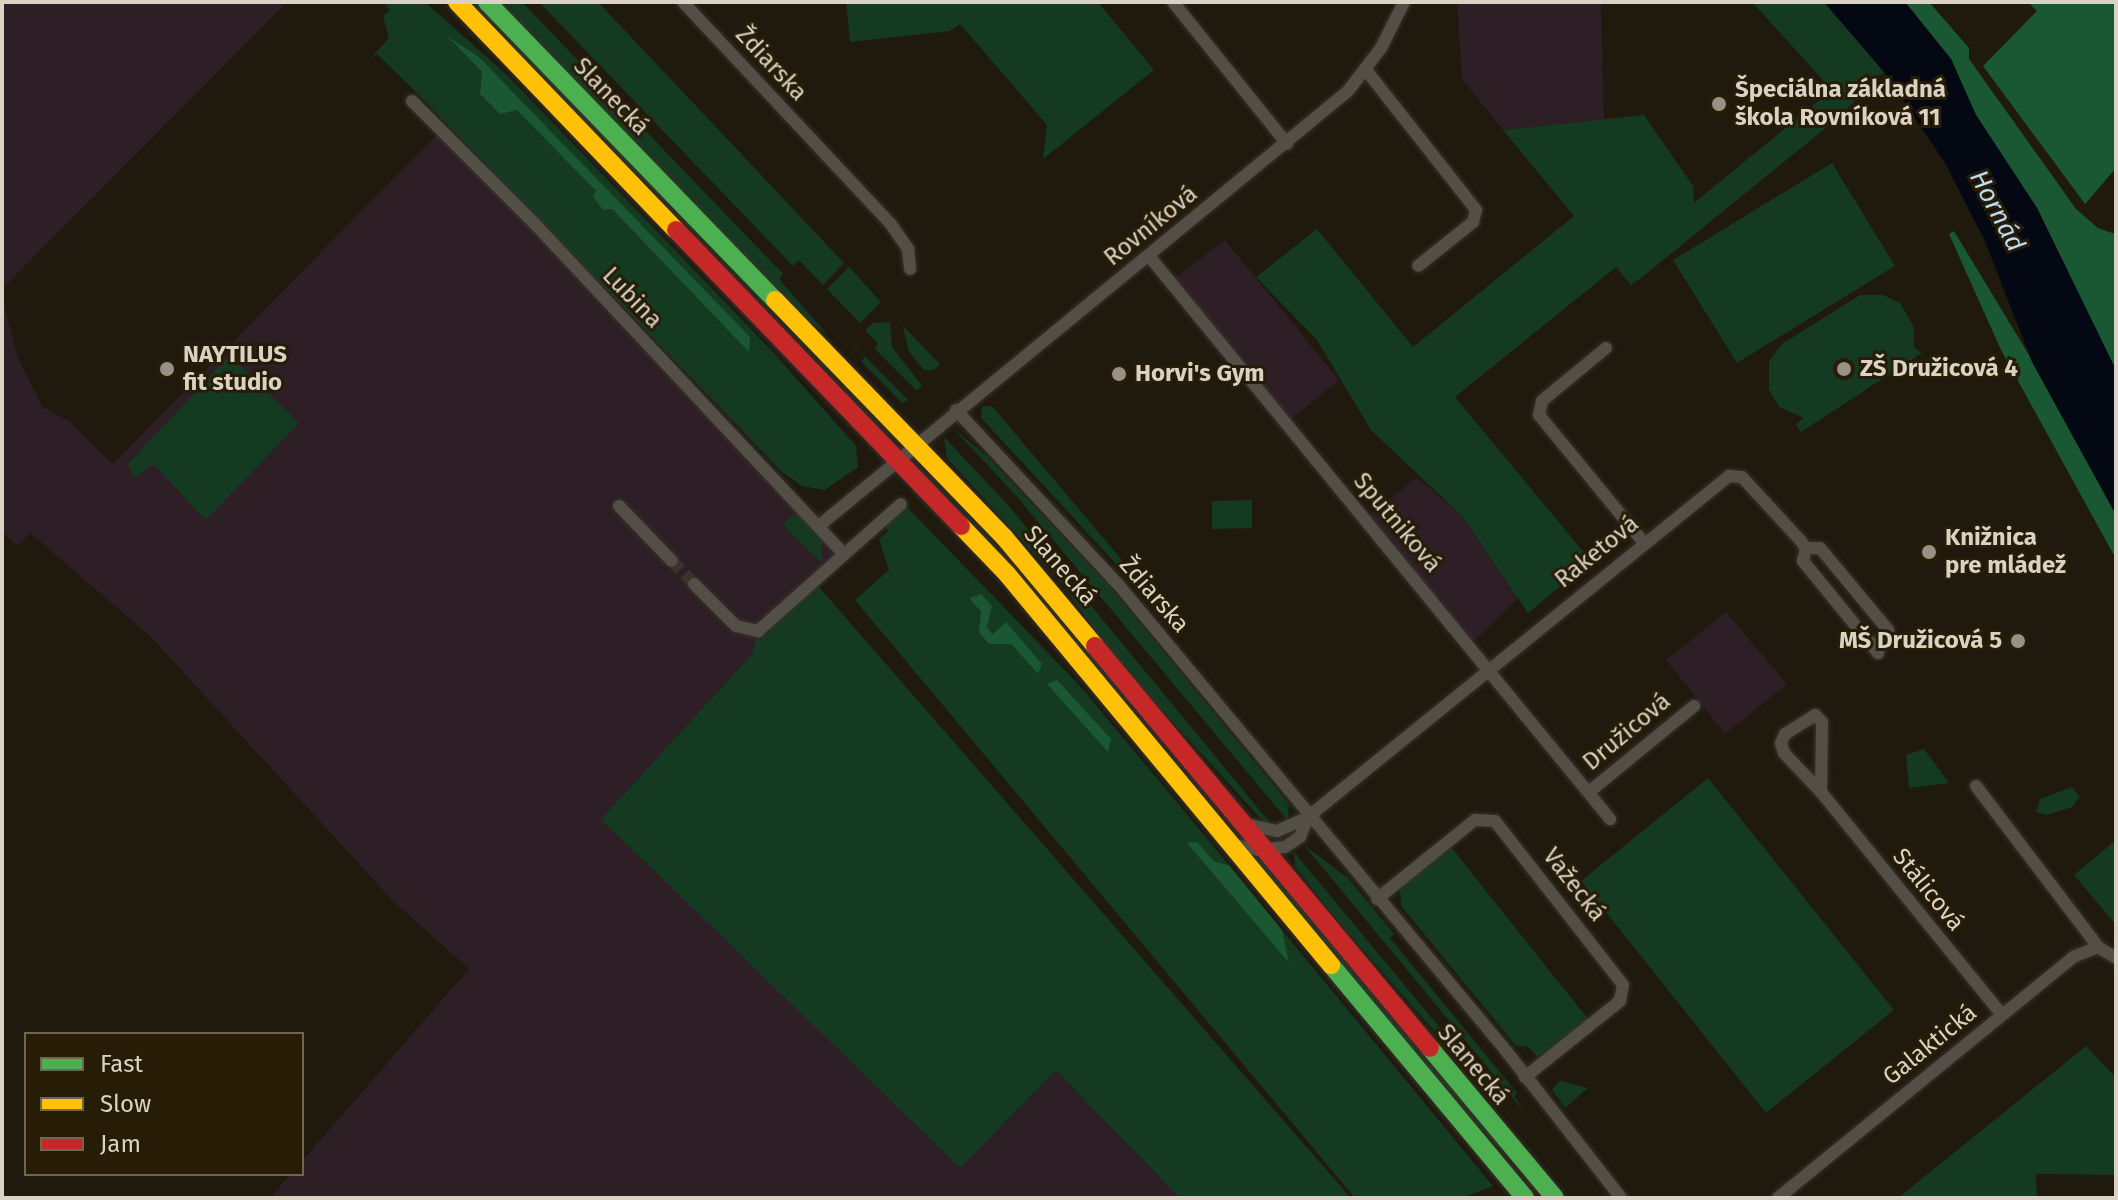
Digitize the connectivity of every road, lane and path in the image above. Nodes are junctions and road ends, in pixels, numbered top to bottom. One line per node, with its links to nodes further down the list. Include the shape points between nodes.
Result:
1 (457, 2): 15 (main road, Slanecká)
2 (487, 2): 14 (main road, Slanecká)
3 (683, 2): 11 (street, Ždiarska, via 890,223 908,249)
4 (1173, 2): 8 (street)
5 (1404, 2): 6 (street, Rovníková)
6 (1366, 70): 8 (street, Rovníková); 10 (street, via 1476,210 1473,222)
7 (412, 101): 18 (street, Lubina)
8 (1287, 144): 9 (street, Rovníková)
9 (1149, 256): 13 (street, Rovníková); 24 (street, Sputniková)
10 (1418, 266)
11 (910, 269)
12 (1606, 348): 19 (street, via 1542,401 1539,415)
13 (956, 410): 14 (street, Rovníková); 29 (street, Ždiarska, via 1117,583)
14 (916, 444): 15 (street, Rovníková); 31 (main road, Slanecká, via 1041,579)
15 (897, 458): 18 (street); 34 (main road, Slanecká, via 1007,574)
16 (901, 504): 21 (street)
17 (619, 506): 22 (street)
18 (820, 525): 21 (street, Lubina)
19 (1644, 543): 20 (street, Raketová, via 1729,476 1751,485); 24 (street, Raketová)
20 (1806, 548): 20 (street, Raketová, via 1820,548 1888,630 1883,644 1874,649 1803,561)
21 (842, 552): 23 (street, via 758,631 736,626)
22 (672, 561)
23 (694, 584)
24 (1489, 668): 27 (street, Sputniková); 29 (street, Raketová)
25 (1694, 706): 27 (street, Družicová)
26 (1976, 786): 38 (street)
27 (1589, 792): 30 (street, Sputniková)
28 (1821, 792): 28 (street, Stálicová, via 1822,722 1815,715 1785,734 1781,743); 40 (street, Stálicová)
29 (1308, 817): 31 (street, Raketová, via 1277,831); 32 (street); 33 (street, Raketová)
30 (1610, 819)
31 (1246, 824): 35 (main road, Slanecká)
32 (1325, 840): 33 (street); 37 (street)
33 (1295, 841): 35 (street); 36 (street, Raketová)
34 (1233, 845): 35 (street); 42 (main road, Slanecká)
35 (1267, 850): 36 (main road, Slanecká)
36 (1289, 879): 43 (main road, Slanecká)
37 (1377, 899): 41 (street); 41 (street, Važecká, via 1475,820 1489,817 1502,829 1623,985 1620,1001)
38 (2098, 947): 39 (street); 40 (street, Galaktická, via 2073,957)
39 (2116, 958)
40 (2002, 1015): 45 (street, Galaktická)
41 (1525, 1077): 44 (street)
42 (1525, 1198)
43 (1555, 1198)
44 (1621, 1198)
45 (1778, 1198)

